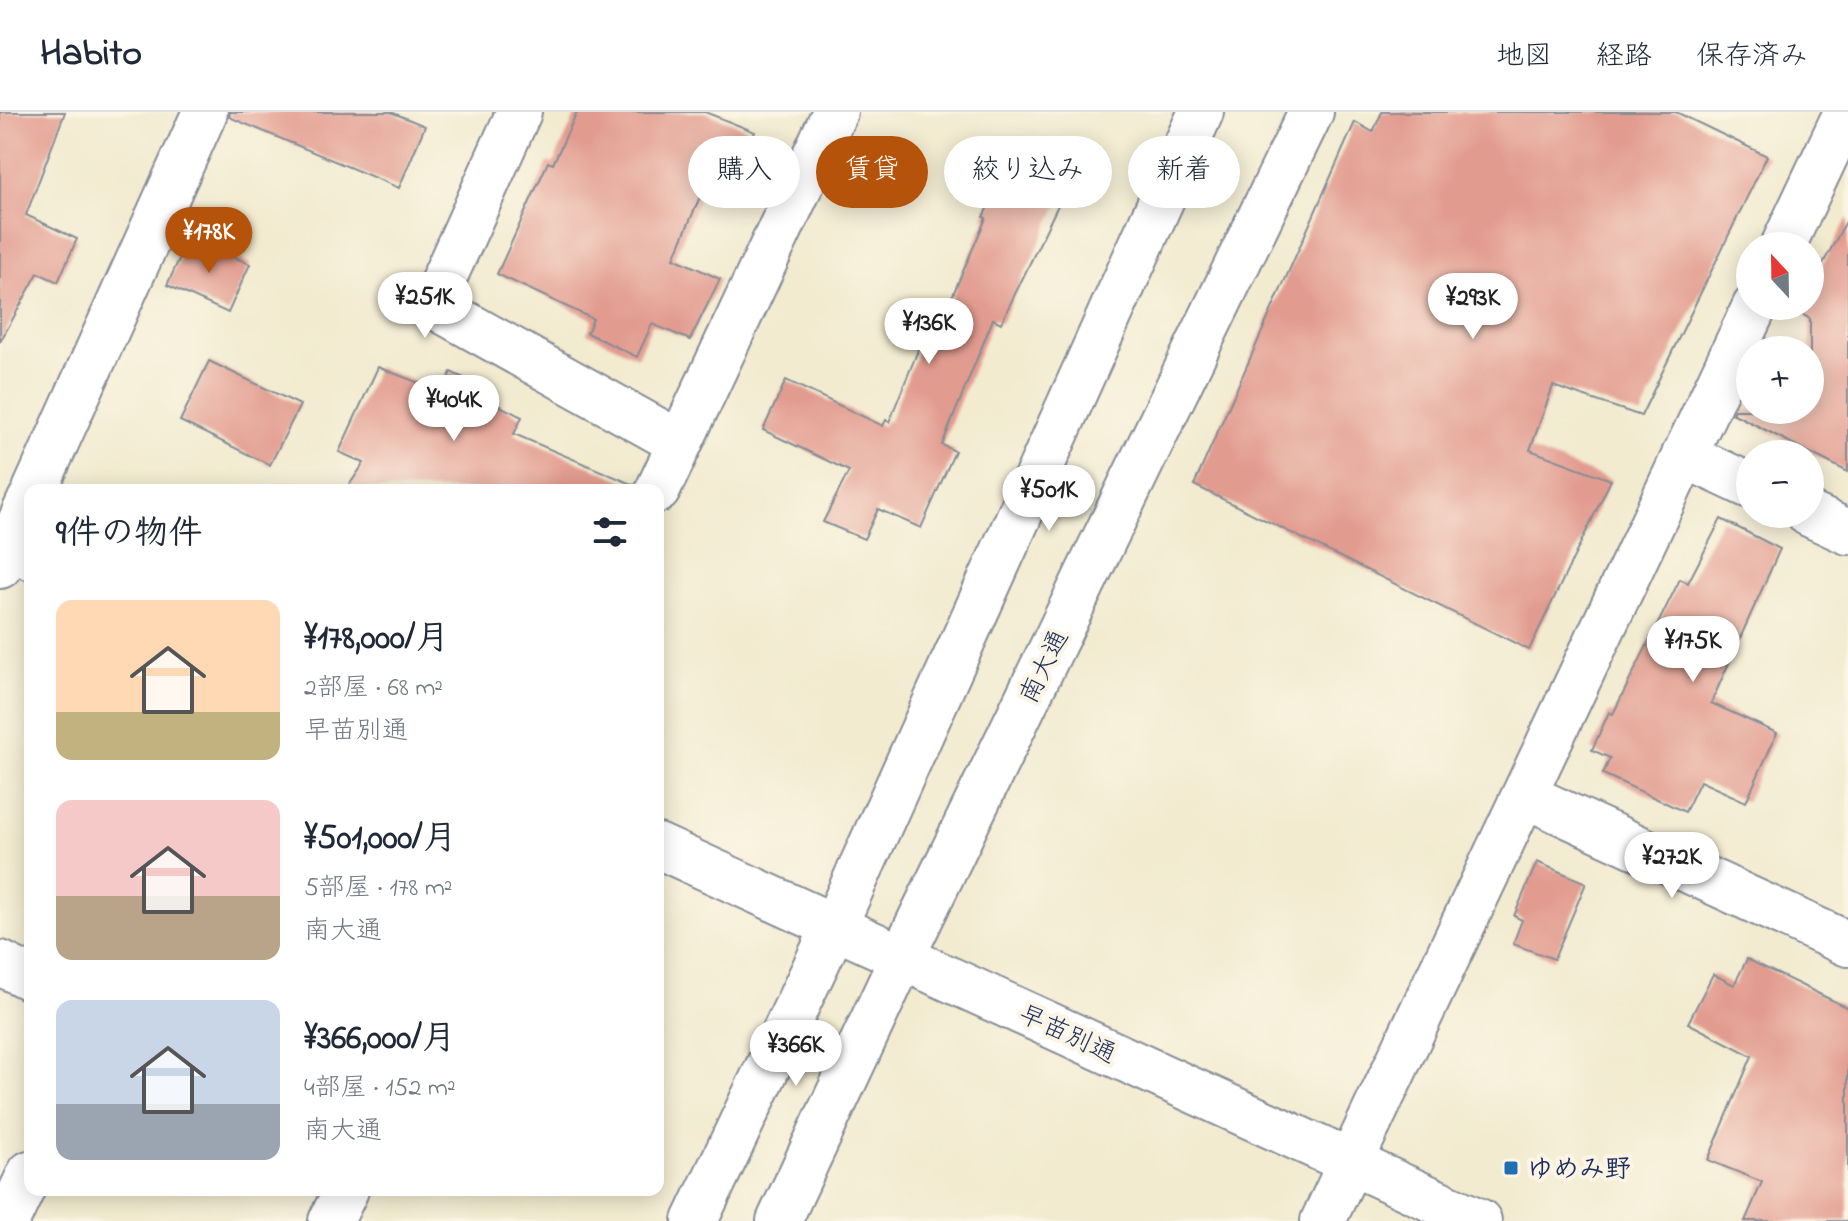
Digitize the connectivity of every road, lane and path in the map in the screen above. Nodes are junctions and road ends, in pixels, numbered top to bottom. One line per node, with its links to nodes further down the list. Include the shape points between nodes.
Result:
1 (205, 112): 12 (street)
2 (519, 112): 9 (street, via 432,305)
3 (835, 112): 9 (street)
4 (1201, 112): 20 (street)
5 (1311, 112): 22 (street, 南大通)
6 (1841, 116): 7 (street)
7 (1789, 232)
8 (1748, 320): 10 (street)
9 (680, 443): 13 (street)
10 (1684, 455): 11 (street); 18 (street)
11 (1736, 479)
12 (38, 484)
13 (661, 484)
14 (24, 516): 17 (street)
15 (1824, 521): 16 (street)
16 (1848, 532)
17 (10, 554)
18 (1524, 795): 21 (street); 25 (street)
19 (664, 849): 20 (street, 早苗別通)
20 (835, 925): 22 (street, 早苗別通); 30 (street)
21 (1848, 944)
22 (902, 957): 25 (street, 早苗別通); 31 (street, 南大通)
23 (0, 963): 24 (street)
24 (24, 975)
25 (1351, 1163): 32 (street); 33 (street, 早苗別通)
26 (24, 1186): 28 (street)
27 (343, 1196): 29 (street)
28 (7, 1221)
29 (331, 1221)
30 (695, 1221)
31 (779, 1221)
32 (1323, 1221)
33 (1479, 1221)

